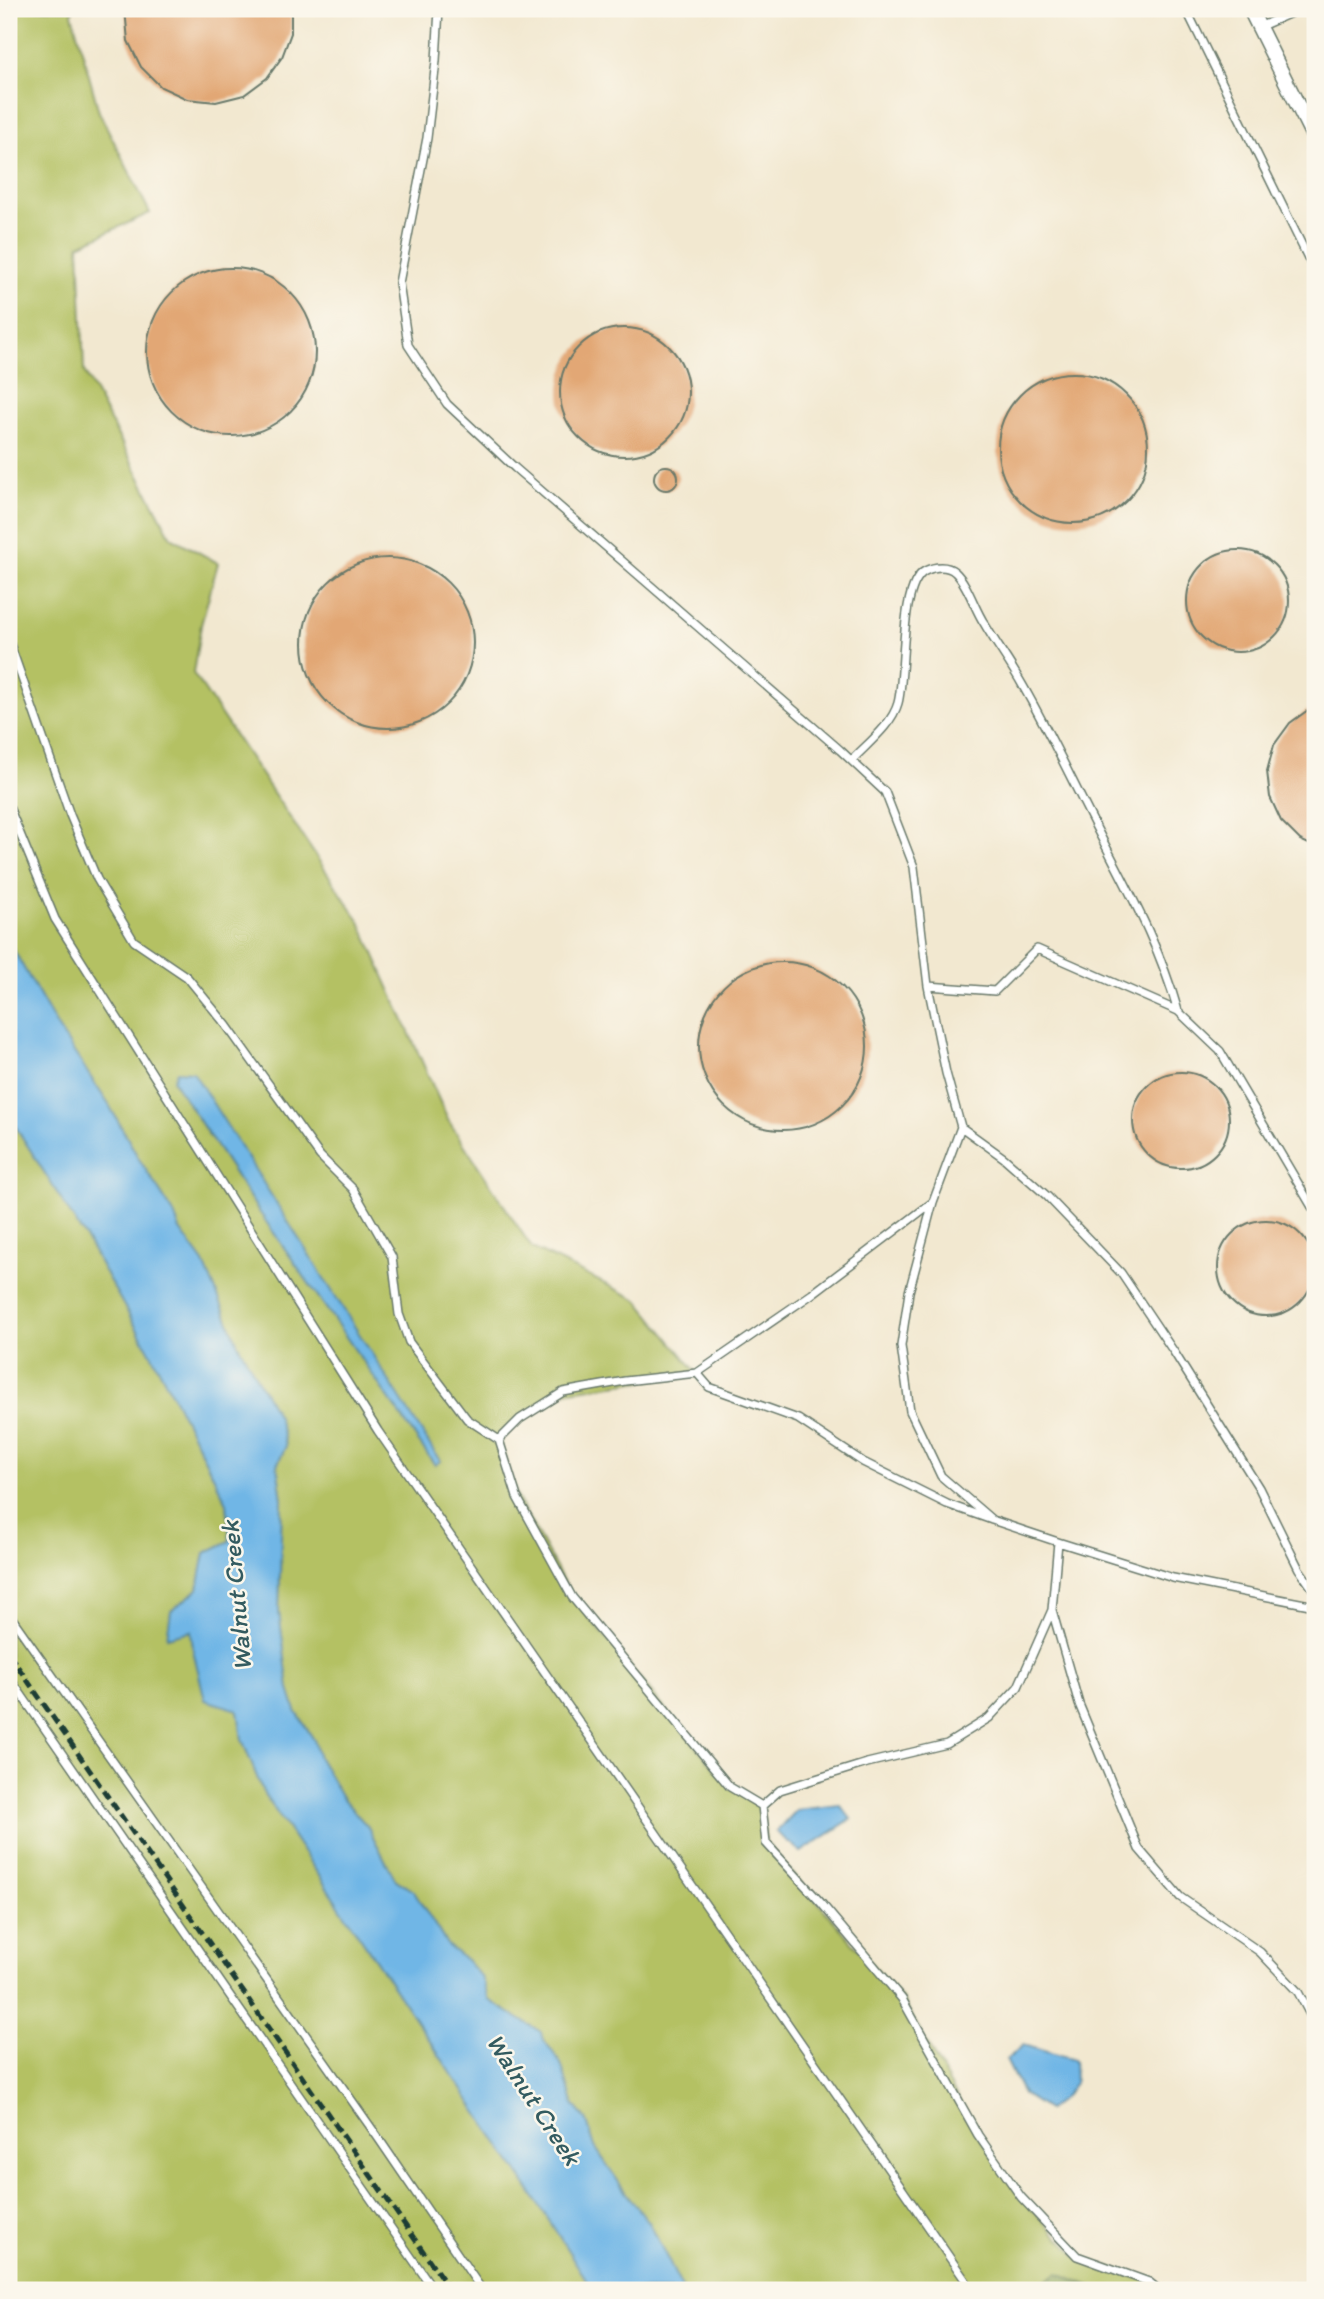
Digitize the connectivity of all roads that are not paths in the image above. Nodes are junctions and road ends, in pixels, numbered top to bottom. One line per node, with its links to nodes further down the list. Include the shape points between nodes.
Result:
1 (439, 9): 9 (lane, via 427,138 400,283 408,345 447,404 515,468)
2 (1186, 9): 7 (lane)
3 (1250, 9): 5 (street)
4 (1300, 9): 5 (lane)
5 (1259, 27): 6 (street)
6 (1315, 139)
7 (1315, 272)
8 (9, 641): 17 (lane, via 70,815 103,890 134,941 187,977 320,1156 353,1189 392,1257 400,1314 410,1342 467,1419)
9 (852, 760): 11 (lane, via 885,792 914,867); 12 (lane, via 888,721 898,703 914,583 923,572 949,568 957,574 1023,686 1067,770 1156,943)
10 (9, 807): 29 (lane, via 55,919 378,1431)
11 (928, 986): 12 (lane, via 995,991 1037,949); 13 (lane)
12 (1178, 1011): 15 (lane, via 1220,1051)
13 (961, 1127): 14 (lane); 20 (lane, via 1047,1196 1121,1273 1259,1488)
14 (933, 1202): 16 (lane, via 812,1294); 18 (lane, via 909,1292 901,1346 910,1411 941,1476)
15 (1315, 1212)
16 (697, 1373): 17 (lane, via 563,1392 520,1419); 18 (lane, via 709,1387 798,1419 863,1462 947,1504)
17 (499, 1440): 25 (lane, via 517,1497 572,1597 730,1787)
18 (992, 1520): 19 (lane)
19 (1058, 1542): 21 (lane, via 1173,1578); 22 (lane)
20 (1315, 1592)
21 (1315, 1606)
22 (1052, 1610): 25 (lane, via 1018,1687 989,1718 947,1744 780,1790); 26 (lane, via 1079,1704 1139,1849 1180,1897 1260,1952 1298,1992)
23 (9, 1614): 28 (lane)
24 (9, 1677): 27 (lane)
25 (762, 1806): 30 (lane, via 766,1843 902,1999 978,2136 1021,2197 1077,2256 1149,2282)
26 (1315, 2024)
27 (434, 2290)
28 (482, 2290)
29 (972, 2290)
30 (1159, 2290)

